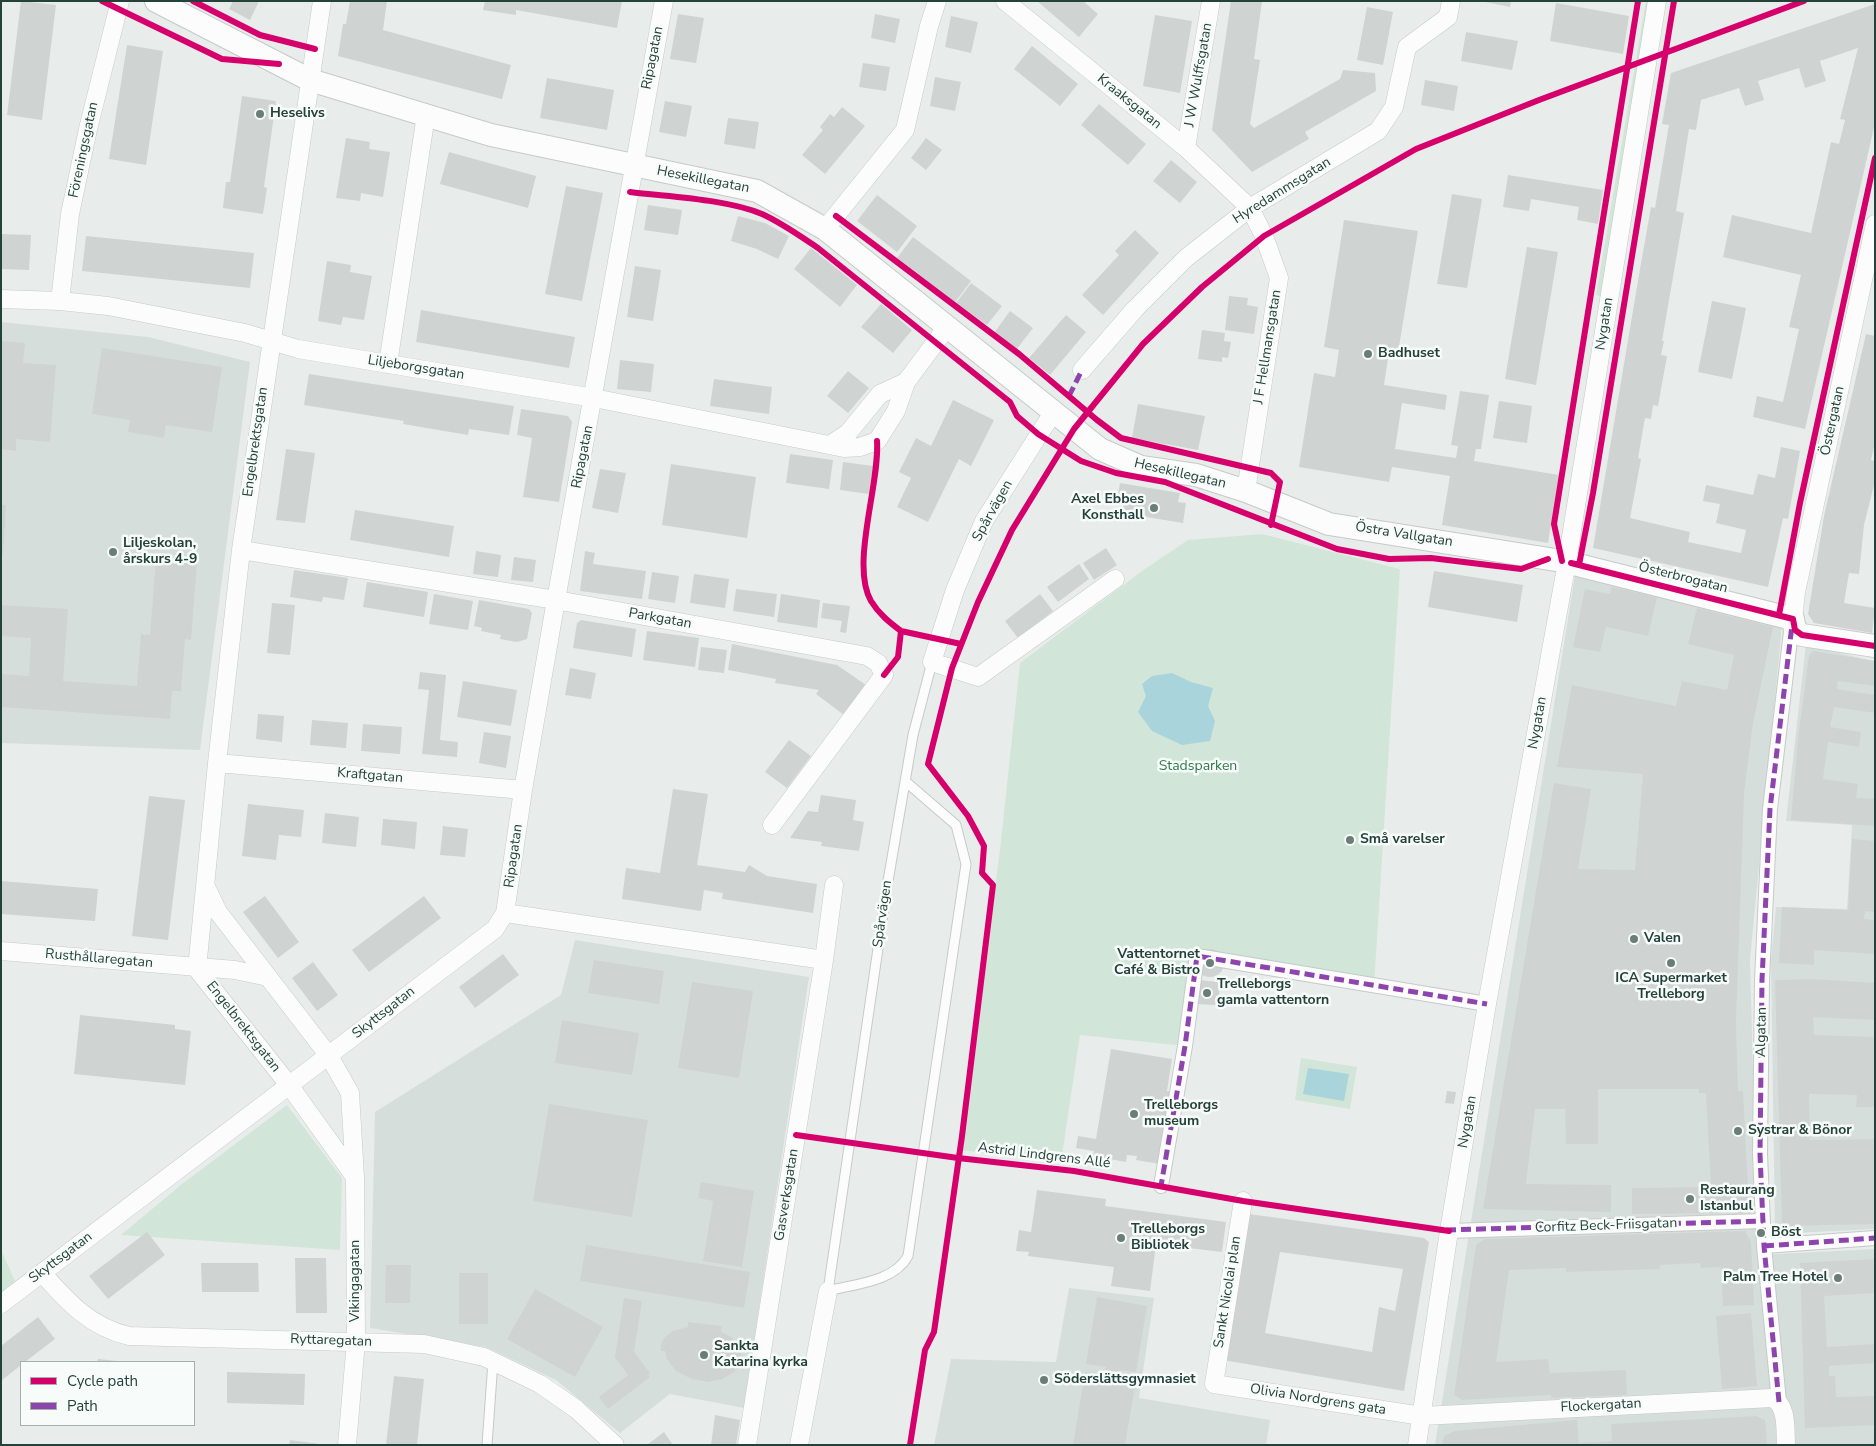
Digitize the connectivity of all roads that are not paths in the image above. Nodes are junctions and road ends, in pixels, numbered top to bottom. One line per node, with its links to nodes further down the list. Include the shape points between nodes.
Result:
1 (120, 1): 18 (street, Föreningsgatan, via 72,204)
2 (156, 1): 10 (street, Hesekillegatan)
3 (322, 1): 10 (street, Engelbrektsgatan)
4 (664, 1): 13 (street, Ripagatan)
5 (1005, 1): 12 (street, Kraaksgatan)
6 (1211, 1): 12 (street, J W Wulffsgatan)
7 (1451, 1): 14 (street, Hyredammsgatan, via 1448,17 1407,47 1394,107 1378,132)
8 (1657, 1): 29 (street, Nygatan)
9 (938, 2): 16 (street, via 929,26 905,130)
10 (310, 80): 11 (street, Hesekillegatan); 20 (street, Engelbrektsgatan)
11 (426, 115): 13 (street, Hesekillegatan, via 490,135); 21 (street)
12 (1186, 148): 14 (street, Kraaksgatan)
13 (633, 166): 16 (street, Hesekillegatan, via 757,191); 24 (street, Ripagatan)
14 (1250, 208): 22 (street, Hyredammsgatan, via 1186,258 1134,310); 27 (street, J F Hellmansgatan, via 1274,259 1278,278)
15 (1875, 224): 32 (street, Östergatan)
16 (825, 229): 19 (street, Hesekillegatan)
17 (1, 299): 18 (street, Liljeborgsgatan)
18 (60, 301): 20 (street, Liljeborgsgatan, via 108,306)
19 (947, 327): 23 (street, Liljeborgsgatan); 25 (street, Hesekillegatan)
20 (271, 340): 21 (street, Liljeborgsgatan, via 298,349); 28 (street, Engelbrektsgatan)
21 (388, 364): 24 (street, Liljeborgsgatan)
22 (1082, 370)
23 (906, 382): 26 (street, Liljeborgsgatan, via 880,394 848,433); 26 (street, Liljeborgsgatan, via 896,411 877,440 860,447)
24 (594, 398): 26 (street, Liljeborgsgatan); 31 (street, Ripagatan)
25 (1054, 411): 27 (street, Hesekillegatan, via 1100,450 1141,467 1196,474); 34 (street, Spårvägen, via 984,520 955,590)
26 (830, 445)
27 (1246, 491): 29 (street, Östra Vallgatan, via 1329,524)
28 (241, 550): 31 (street, Parkgatan); 35 (street, Engelbrektsgatan)
29 (1567, 562): 32 (street, Österbrogatan); 46 (street, Nygatan)
30 (1115, 579): 34 (street, via 978,677)
31 (556, 600): 37 (street, Ripagatan); 38 (street, Parkgatan, via 867,656 878,663 884,675)
32 (1792, 619): 33 (street, via 1795,630 1802,635); 52 (street, Algatan, via 1770,816 1762,980 1760,1154)
33 (1875, 646)
34 (932, 662): 36 (lane, Spårvägen)
35 (216, 763): 37 (street, Kraftgatan); 39 (street, Engelbrektsgatan)
36 (905, 781): 57 (lane, Spårvägen); 57 (lane, via 956,825 966,864 921,1175 904,1265 895,1273)
37 (523, 790): 41 (street, Ripagatan)
38 (772, 825)
39 (205, 885): 44 (street, Engelbrektsgatan); 45 (street, via 218,912)
40 (834, 885): 43 (street, Gasverksgatan)
41 (505, 913): 43 (street); 47 (street, Skyttsgatan, via 495,929)
42 (1, 951): 44 (street, Rusthållaregatan)
43 (824, 960): 67 (street, Gasverksgatan)
44 (197, 969): 45 (street, Engelbrektsgatan, via 235,970); 48 (street, Engelbrektsgatan)
45 (268, 977): 47 (street)
46 (1487, 1004): 50 (street, via 1197,956); 53 (street, Nygatan)
47 (329, 1056): 48 (street, Skyttsgatan); 49 (street, Vikingagatan, via 350,1093)
48 (290, 1085): 49 (street); 56 (street, Skyttsgatan)
49 (355, 1177): 59 (street, Vikingagatan)
50 (1161, 1186)
51 (1243, 1201): 61 (street, Sankt Nicolai plan)
52 (1763, 1221): 53 (street, Corfitz Beck-Friisgatan); 55 (street, Algatan)
53 (1449, 1231): 63 (street, Nygatan)
54 (1875, 1238): 55 (street)
55 (1764, 1246): 62 (street, Algatan)
56 (42, 1272): 58 (street, Skyttsgatan); 59 (street, Ryttaregatan, via 69,1304 108,1331 129,1336)
57 (828, 1291): 68 (street, Spårvägen)
58 (1, 1304)
59 (356, 1341): 60 (street, Ryttaregatan, via 424,1344); 64 (street, Vikingagatan)
60 (493, 1361): 65 (lane); 66 (street, Ryttaregatan, via 540,1384 576,1409)
61 (1214, 1384): 63 (street, Olivia Nordgrens gata)
62 (1779, 1402): 63 (street, Flockergatan, via 1765,1397); 70 (street, Algatan, via 1784,1414)
63 (1422, 1416): 69 (street, Nygatan)
64 (347, 1445)
65 (488, 1445)
66 (615, 1445)
67 (747, 1445)
68 (798, 1445)
69 (1417, 1445)
70 (1786, 1445)

